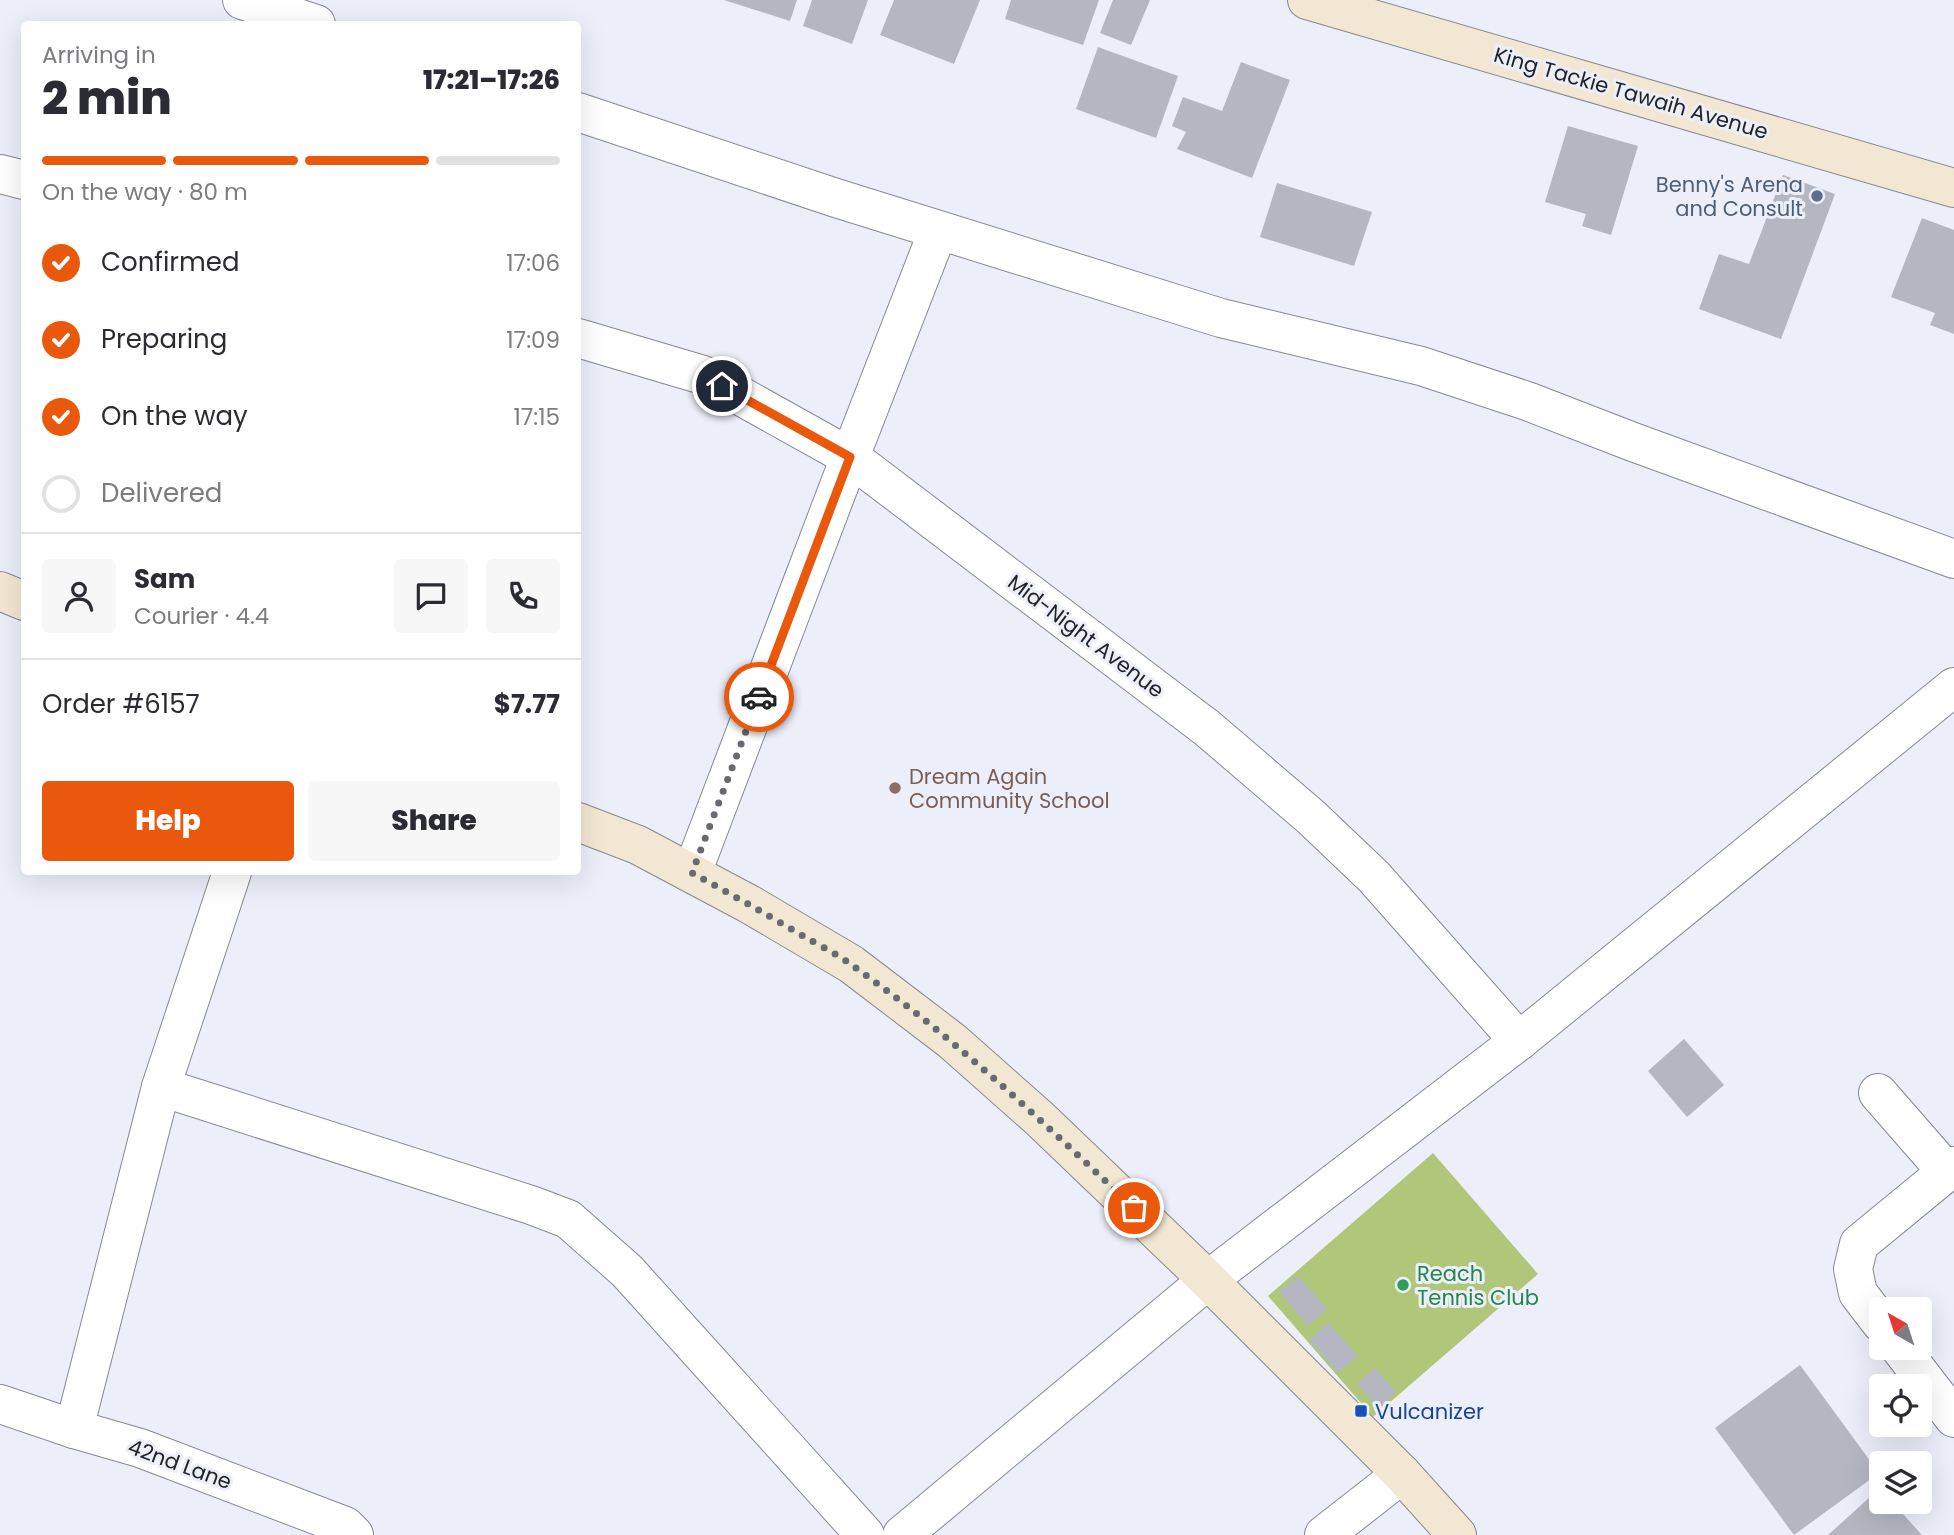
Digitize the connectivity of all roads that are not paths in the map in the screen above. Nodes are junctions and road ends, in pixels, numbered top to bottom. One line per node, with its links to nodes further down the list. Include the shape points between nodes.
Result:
1 (242, 0): 3 (street)
2 (1307, 0): 7 (street, King Tackie Tawaih Avenue)
3 (307, 21)
4 (581, 113): 8 (street)
5 (0, 174): 6 (street)
6 (21, 179)
7 (1954, 188)
8 (939, 231): 10 (street); 11 (street, via 1221,318 1421,366)
9 (581, 339): 10 (street, Mid-Night Avenue, via 703,374)
10 (850, 457): 16 (street); 18 (street, Mid-Night Avenue, via 1208,728 1311,817 1374,877)
11 (1954, 559)
12 (0, 591): 13 (street)
13 (21, 600)
14 (1954, 687): 18 (street)
15 (581, 823): 16 (street)
16 (692, 873): 22 (street, via 851,964 952,1041)
17 (231, 875): 19 (street)
18 (1519, 1041): 22 (street)
19 (161, 1087): 27 (street); 30 (street, via 568,1219 627,1271)
20 (1878, 1093): 21 (street)
21 (1950, 1169): 23 (street, via 1859,1244 1853,1269 1858,1293)
22 (1209, 1280): 28 (street); 31 (street)
23 (1869, 1307)
24 (1909, 1360): 26 (street)
25 (0, 1404): 27 (street, 42nd Lane)
26 (1954, 1418)
27 (74, 1429): 29 (street, 42nd Lane, via 140,1448 345,1526)
28 (1402, 1474): 32 (street); 33 (street)
29 (354, 1535)
30 (865, 1535)
31 (902, 1535)
32 (1324, 1535)
33 (1457, 1535)

